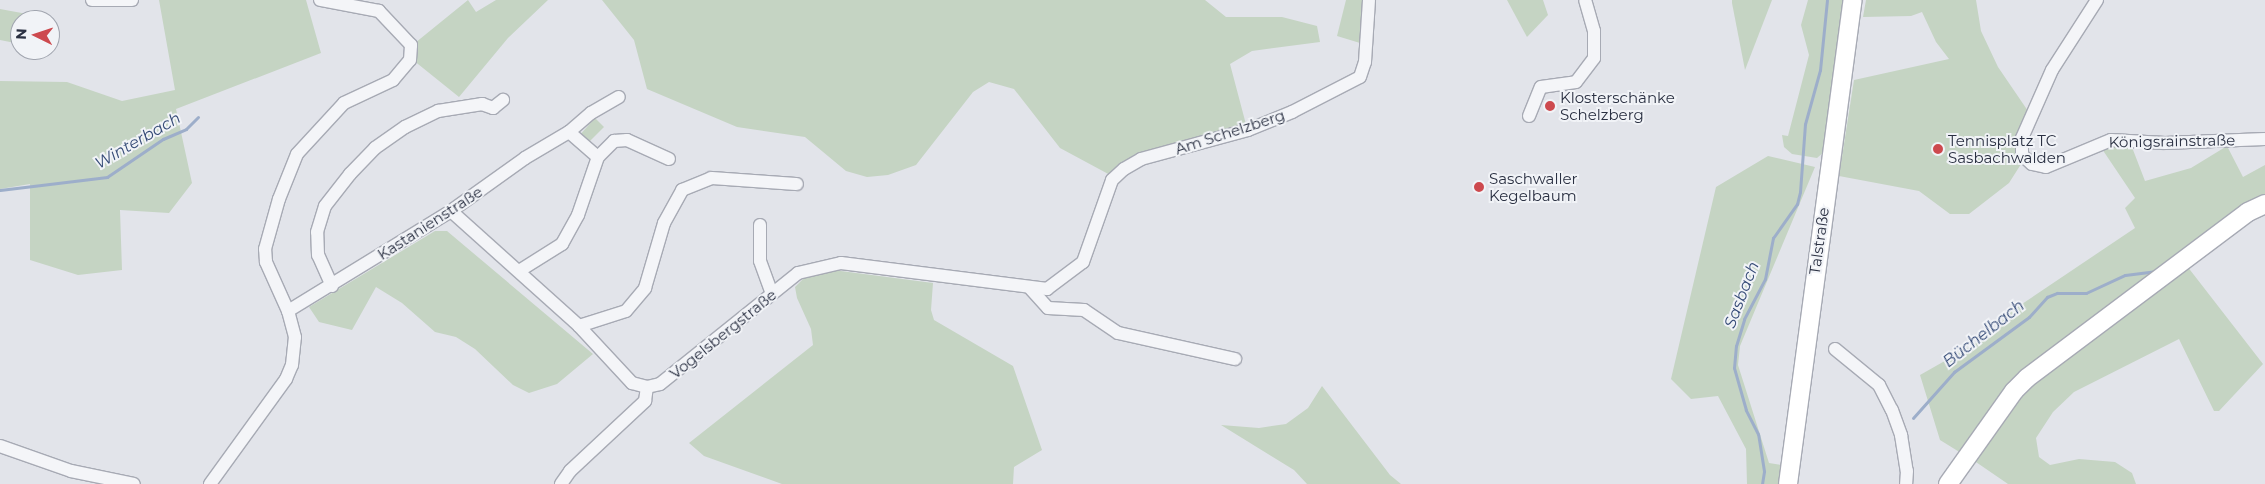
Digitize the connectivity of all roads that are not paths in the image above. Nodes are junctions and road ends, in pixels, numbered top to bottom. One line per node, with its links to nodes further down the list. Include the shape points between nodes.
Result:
1 (92, 0): 2 (street)
2 (132, 0)
3 (320, 0): 24 (street, via 379,11 411,45 410,60 393,80 344,103 297,154 278,199 265,249 266,262)
4 (1368, 0): 15 (street, Am Schelzberg, via 1365,62 1360,76 1292,112 1248,130 1141,159)
5 (1585, 0): 10 (street, via 1594,31 1594,58 1576,82 1540,87)
6 (1853, 0): 33 (main road, Talstraße)
7 (2097, 0): 12 (street, Königsrainstraße, via 2052,70 2022,138 2022,156 2032,164 2046,167 2111,140 2165,144)
8 (619, 97): 11 (street, Kastanienstraße, via 591,113)
9 (504, 100): 21 (street, via 493,108 482,104 438,111 374,148 326,206 317,232 318,255)
10 (1529, 116)
11 (569, 132): 13 (street); 18 (street, Kastanienstraße, via 525,158)
12 (2265, 139)
13 (598, 157): 14 (street, via 614,141 627,140); 20 (street, via 578,215 562,244)
14 (669, 159)
15 (1112, 180): 22 (street, Vogelsbergstraße, via 1083,262 1048,290)
16 (797, 184): 25 (street, via 711,178 682,190 664,223 645,288 626,311)
17 (2265, 204): 35 (main road, via 2248,212 2027,378)
18 (451, 211): 20 (street); 21 (street, Kastanienstraße)
19 (760, 225): 23 (street, via 760,261)
20 (519, 271): 25 (street)
21 (332, 286): 24 (street, Kastanienstraße)
22 (1029, 287): 23 (street, Vogelsbergstraße, via 841,263 798,273); 27 (street, via 1048,308 1084,310 1118,333)
23 (772, 294): 28 (street, Vogelsbergstraße, via 673,375 660,384)
24 (288, 311): 31 (street, via 295,337 292,364 286,379)
25 (579, 326): 28 (street, via 615,369 632,383)
26 (1835, 349): 34 (street, via 1878,385 1892,410 1901,435)
27 (1235, 359)
28 (647, 386): 32 (street, via 645,401 570,471)
29 (0, 446): 30 (street, via 71,472)
30 (134, 484)
31 (210, 484)
32 (561, 484)
33 (1792, 484)
34 (1906, 484)
35 (1948, 484)

